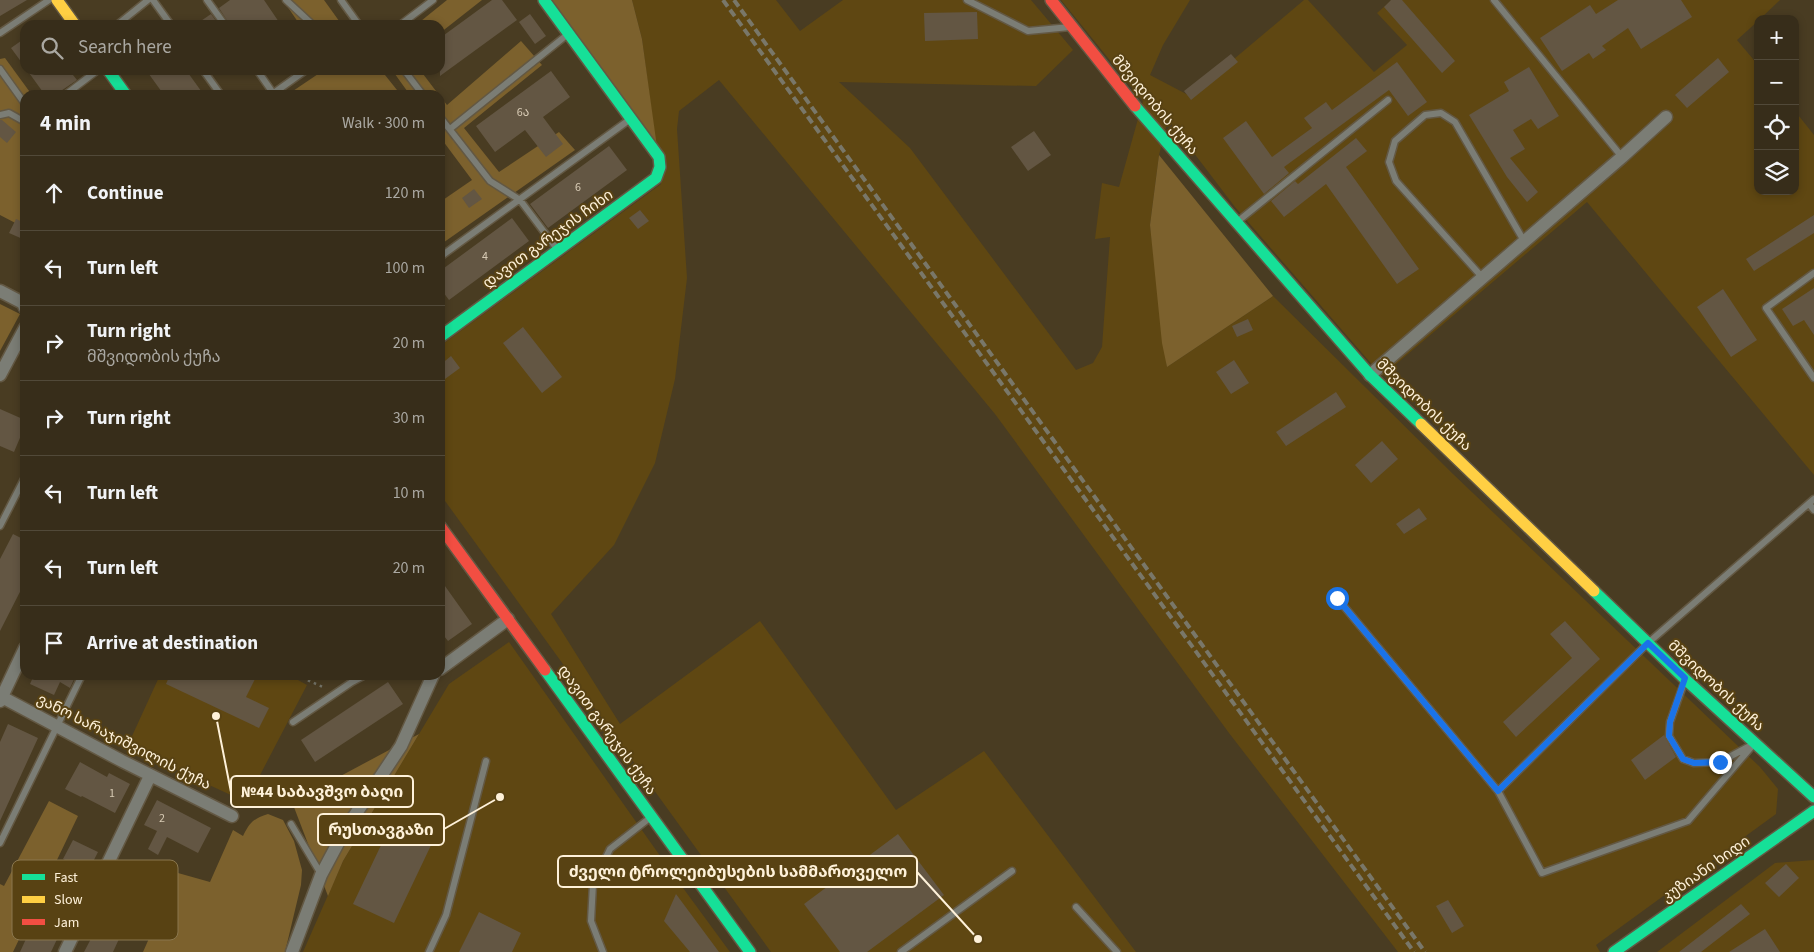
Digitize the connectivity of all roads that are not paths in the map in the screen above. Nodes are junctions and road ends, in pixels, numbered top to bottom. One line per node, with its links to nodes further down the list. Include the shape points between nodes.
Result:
1 (49, 0): 21 (lane)
2 (57, 0): 13 (main road)
3 (148, 0): 14 (lane)
4 (153, 0): 15 (lane)
5 (207, 0): 16 (lane)
6 (286, 0): 17 (lane)
7 (341, 0): 18 (lane)
8 (433, 0): 19 (lane)
9 (544, 0): 22 (main road)
10 (967, 0): 20 (lane, via 1028,32)
11 (1051, 0): 20 (main road, მშვიდობის ქუჩა)
12 (1494, 0): 44 (lane)
13 (71, 20)
14 (123, 20)
15 (167, 20)
16 (221, 20)
17 (308, 20)
18 (355, 20)
19 (407, 20)
20 (1072, 26): 46 (main road, მშვიდობის ქუჩა, via 1146,119)
21 (0, 33)
22 (569, 33): 40 (main road); 43 (lane)
23 (0, 69): 36 (lane)
24 (91, 75): 30 (lane)
25 (112, 75): 31 (main road)
26 (207, 75): 32 (lane)
27 (259, 75): 33 (lane)
28 (299, 75): 34 (lane)
29 (408, 75): 35 (lane)
30 (72, 90)
31 (122, 90)
32 (217, 90)
33 (269, 90)
34 (278, 90)
35 (419, 90)
36 (20, 97)
37 (1388, 100): 46 (lane)
38 (0, 115): 41 (lane, via 9,113)
39 (1666, 117): 44 (street)
40 (631, 118): 45 (lane); 48 (main road, დავით გარეჯის ჩიხი, via 659,157 656,178)
41 (20, 119)
42 (445, 124): 43 (lane)
43 (450, 130): 45 (lane, via 490,182)
44 (1622, 157): 47 (street)
45 (520, 200): 48 (lane); 49 (lane)
46 (1236, 223): 57 (main road, მშვიდობის ქუჩა)
47 (1524, 241): 51 (street); 51 (lane, via 1455,122 1441,113 1425,115 1394,141 1389,162 1396,181)
48 (558, 250): 54 (main road, დავით გარეჯის ჩიხი)
49 (445, 253)
50 (1814, 273): 58 (lane, via 1766,308)
51 (1482, 277): 57 (street)
52 (0, 291): 53 (street)
53 (20, 301)
54 (445, 333)
55 (20, 337): 56 (street)
56 (0, 375)
57 (1370, 375): 66 (main road, მშვიდობის ქუჩა)
58 (1814, 378)
59 (20, 487): 62 (lane)
60 (1811, 502): 61 (lane); 66 (lane)
61 (1814, 510)
62 (0, 526)
63 (445, 533): 65 (main road, დავით გარეჯის ქუჩა)
64 (1337, 598): 79 (lane)
65 (508, 619): 68 (street); 83 (main road, დავით გარეჯის ქუჩა)
66 (1648, 643): 69 (main road, მშვიდობის ქუჩა); 79 (lane)
67 (20, 658): 73 (street)
68 (445, 662)
69 (1685, 678): 76 (main road, მშვიდობის ქუჩა); 76 (lane, via 1670,722 1669,736 1683,759 1694,763 1720,762)
70 (80, 680): 75 (lane)
71 (357, 680): 74 (lane)
72 (431, 680): 88 (street, via 401,746)
73 (1, 698): 75 (street, ვანო სარაჯიშვილის ქუჩა)
74 (293, 722)
75 (57, 726): 78 (street, ვანო სარაჯიშვილის ქუჩა); 85 (lane)
76 (1754, 744): 79 (lane, via 1688,821 1542,873); 80 (main road, მშვიდობის ქუჩა)
77 (486, 761): 94 (lane, via 446,915)
78 (150, 776): 82 (street, ვანო სარაჯიშვილის ქუჩა); 86 (street)
79 (1498, 791)
80 (1814, 797)
81 (1814, 811): 98 (main road, კუზიანი ხიდი)
82 (232, 816)
83 (652, 817): 91 (main road, დავით გარეჯის ქუჩა); 95 (lane, via 610,849 594,884 591,921)
84 (290, 824): 88 (lane)
85 (0, 843)
86 (109, 860)
87 (1012, 871): 96 (lane)
88 (321, 875): 93 (street)
89 (1076, 906): 97 (lane)
90 (71, 940): 92 (street)
91 (745, 950)
92 (65, 952)
93 (292, 952)
94 (429, 952)
95 (603, 952)
96 (901, 952)
97 (1117, 952)
98 (1614, 952)

